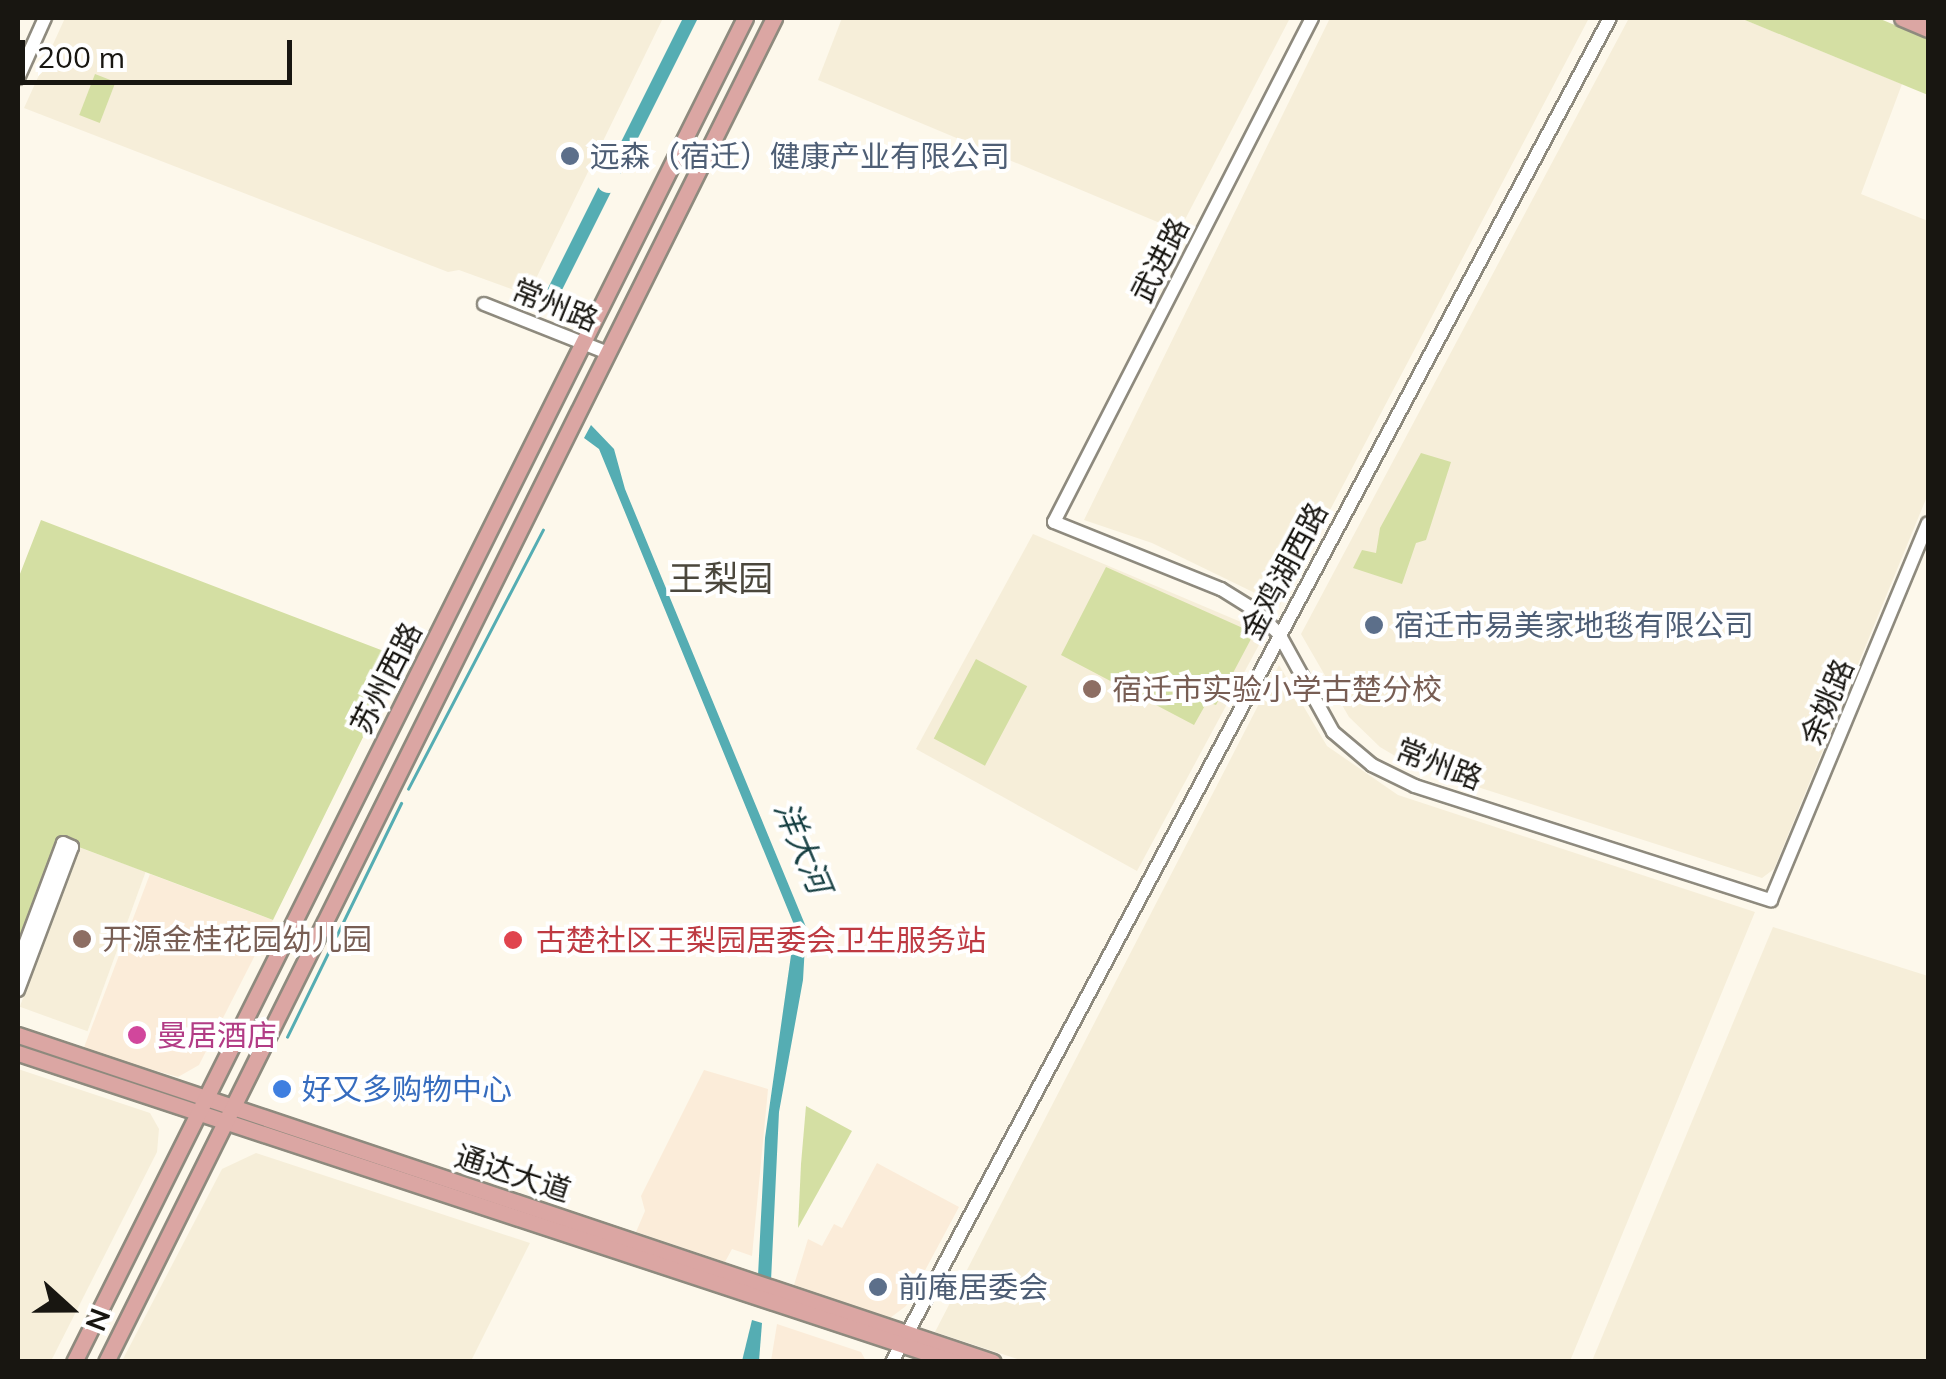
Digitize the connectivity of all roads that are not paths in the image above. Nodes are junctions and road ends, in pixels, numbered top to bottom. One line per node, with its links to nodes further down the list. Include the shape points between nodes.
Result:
1 (45, 18): 10 (street)
2 (745, 18): 8 (main road, 苏州西路)
3 (774, 18): 9 (main road, 苏州西路)
4 (1610, 18): 20 (street, 金鸡湖西路)
5 (1902, 18): 7 (main road)
6 (1311, 19): 18 (street, 武进路)
7 (1928, 29)
8 (726, 55): 9 (street); 11 (main road, 苏州西路)
9 (749, 66): 12 (main road, 苏州西路)
10 (18, 78)
11 (610, 289): 12 (street); 14 (main road, 苏州西路)
12 (634, 301): 15 (main road, 苏州西路)
13 (484, 304): 14 (street, 常州路)
14 (584, 343): 15 (street, 常州路); 16 (main road, 苏州西路)
15 (608, 354): 17 (main road, 苏州西路)
16 (562, 388): 17 (street); 28 (main road, 苏州西路)
17 (584, 400): 30 (main road, 苏州西路)
18 (1054, 522): 20 (street, 常州路, via 1220,589)
19 (1928, 523): 21 (street, 余姚路)
20 (1279, 634): 21 (street, 常州路, via 1334,732 1372,766); 31 (street, 金鸡湖西路)
21 (1771, 900)
22 (40, 917): 22 (street, via 72,846 63,843); 23 (street)
23 (30, 945): 24 (street); 25 (street)
24 (18, 963)
25 (18, 990)
26 (18, 1035): 28 (main road, 通达大道)
27 (18, 1053): 29 (main road, 通达大道)
28 (207, 1098): 29 (main road, 苏州西路); 30 (main road, 通达大道)
29 (199, 1114): 30 (main road, 通达大道); 32 (main road, 苏州西路)
30 (229, 1116): 31 (main road, 通达大道); 33 (main road, 苏州西路)
31 (904, 1339): 34 (street, 金鸡湖西路); 35 (main road, 通达大道); 36 (main road, 通达大道)
32 (74, 1362)
33 (106, 1362)
34 (892, 1362)
35 (955, 1362)
36 (992, 1362)

